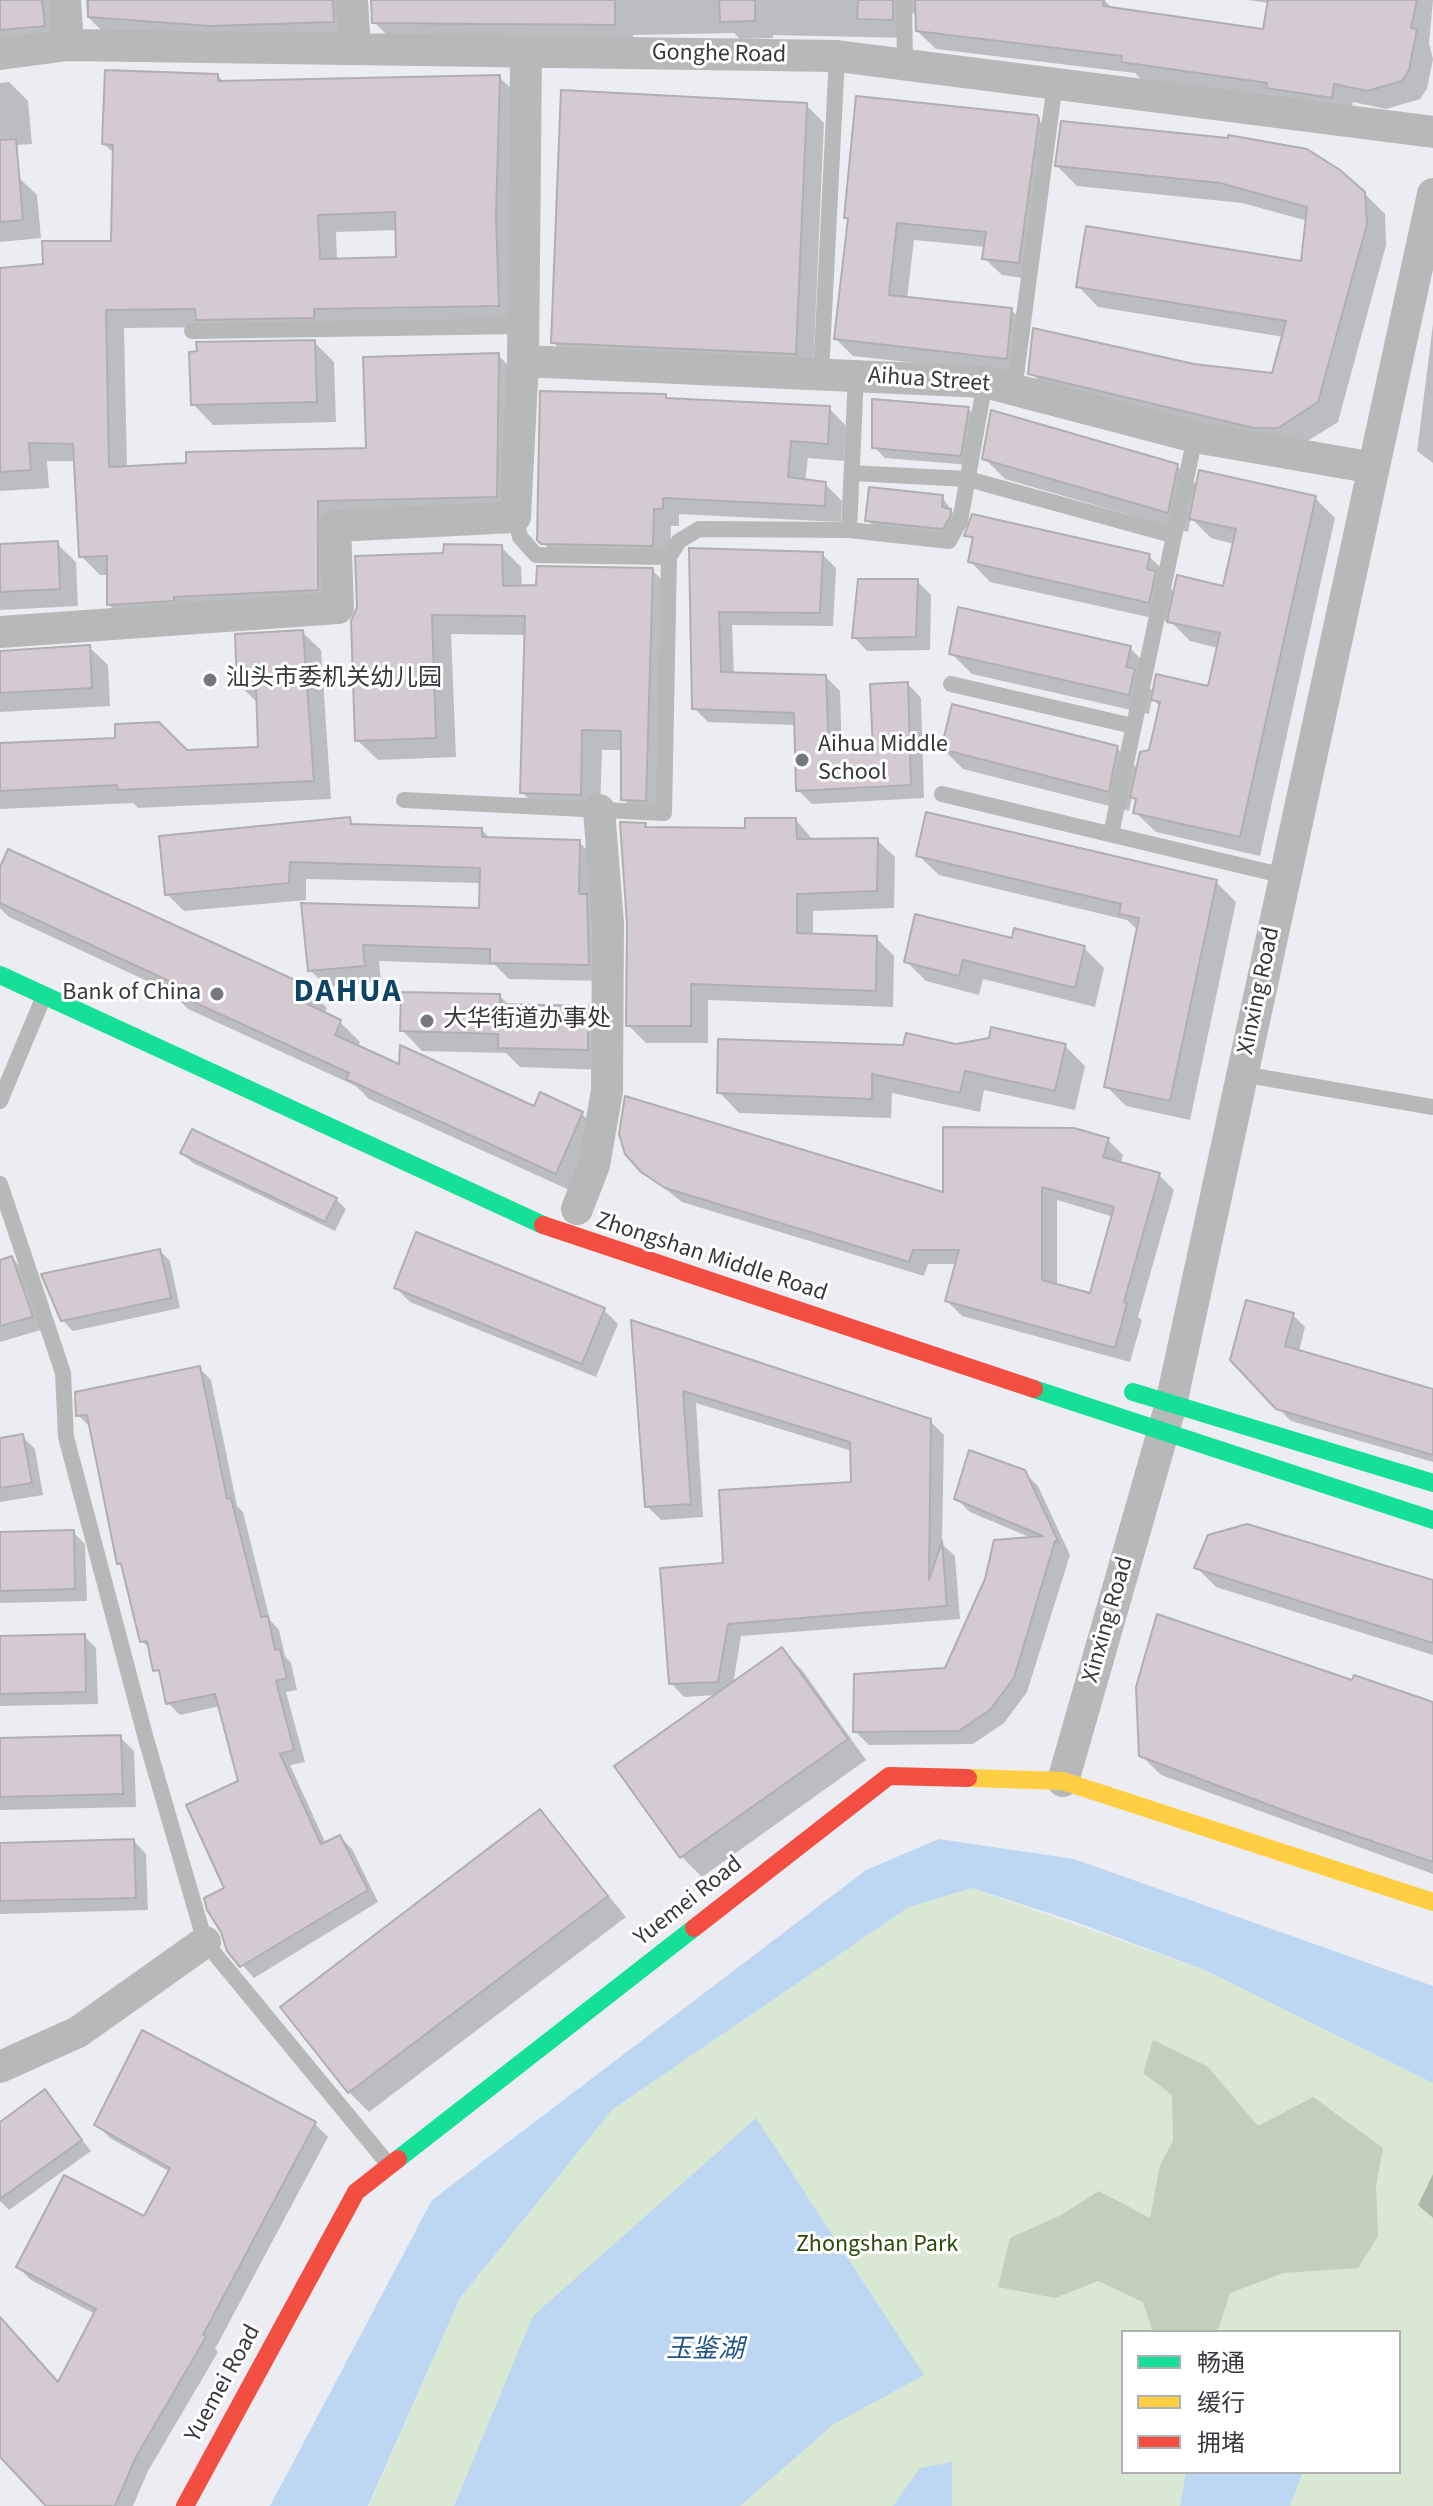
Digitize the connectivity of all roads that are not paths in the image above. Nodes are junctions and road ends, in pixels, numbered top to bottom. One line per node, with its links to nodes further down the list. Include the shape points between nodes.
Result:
1 (65, 0): 4 (street)
2 (352, 0): 5 (street)
3 (904, 0): 9 (lane)
4 (68, 45): 5 (street, Gonghe Road); 7 (street, Gonghe Road)
5 (355, 49): 6 (street, Gonghe Road)
6 (526, 52): 8 (street, Gonghe Road); 13 (street)
7 (0, 54)
8 (837, 56): 9 (street, Gonghe Road); 16 (lane)
9 (905, 63): 10 (street, Gonghe Road)
10 (1055, 83): 11 (street, Gonghe Road); 18 (lane)
11 (1433, 132)
12 (1433, 194): 20 (street, Xinxing Road)
13 (522, 326): 14 (lane); 15 (street)
14 (192, 331)
15 (523, 361): 16 (street, Aihua Street); 23 (street)
16 (821, 373): 17 (street, Aihua Street)
17 (856, 375): 18 (street, Aihua Street); 21 (lane)
18 (1000, 386): 19 (street, Aihua Street); 22 (lane)
19 (1195, 437): 20 (street, Aihua Street); 25 (lane)
20 (1374, 468): 34 (street, Xinxing Road)
21 (852, 473): 22 (lane); 24 (lane)
22 (968, 479): 24 (lane, via 960,521 949,541); 25 (lane)
23 (515, 517): 26 (lane, via 520,537 536,555); 27 (street, via 335,526 338,608)
24 (849, 530): 26 (lane, via 699,529 679,541)
25 (1172, 535): 29 (lane)
26 (669, 557): 32 (lane, via 664,813)
27 (0, 632)
28 (951, 684): 29 (lane)
29 (1133, 726): 33 (lane)
30 (942, 794): 33 (lane)
31 (404, 800): 32 (lane)
32 (599, 810): 41 (street, via 608,924 607,1091 594,1165)
33 (1111, 834): 34 (lane)
34 (1285, 876): 37 (street, Xinxing Road)
35 (0, 975): 36 (main road, Zhongshan Middle Road)
36 (44, 995): 38 (lane); 43 (main road, Zhongshan Middle Road, via 566,1236)
37 (1242, 1074): 39 (lane); 43 (street, Xinxing Road)
38 (0, 1101)
39 (1433, 1107)
40 (0, 1184): 48 (lane, via 63,1373 70,1453)
41 (577, 1209)
42 (1120, 1388): 43 (main road, Zhongshan Middle Road)
43 (1166, 1418): 44 (main road, Zhongshan Middle Road); 45 (main road, Zhongshan Middle Road); 46 (street, Xinxing Road)
44 (1433, 1483)
45 (1433, 1520)
46 (1063, 1781): 47 (main road, Yuemei Road); 50 (main road, Yuemei Road, via 889,1776)
47 (1433, 1902)
48 (205, 1942): 49 (street, via 78,2032); 50 (lane)
49 (0, 2067)
50 (390, 2166): 51 (main road, Yuemei Road, via 356,2192)
51 (185, 2506)

